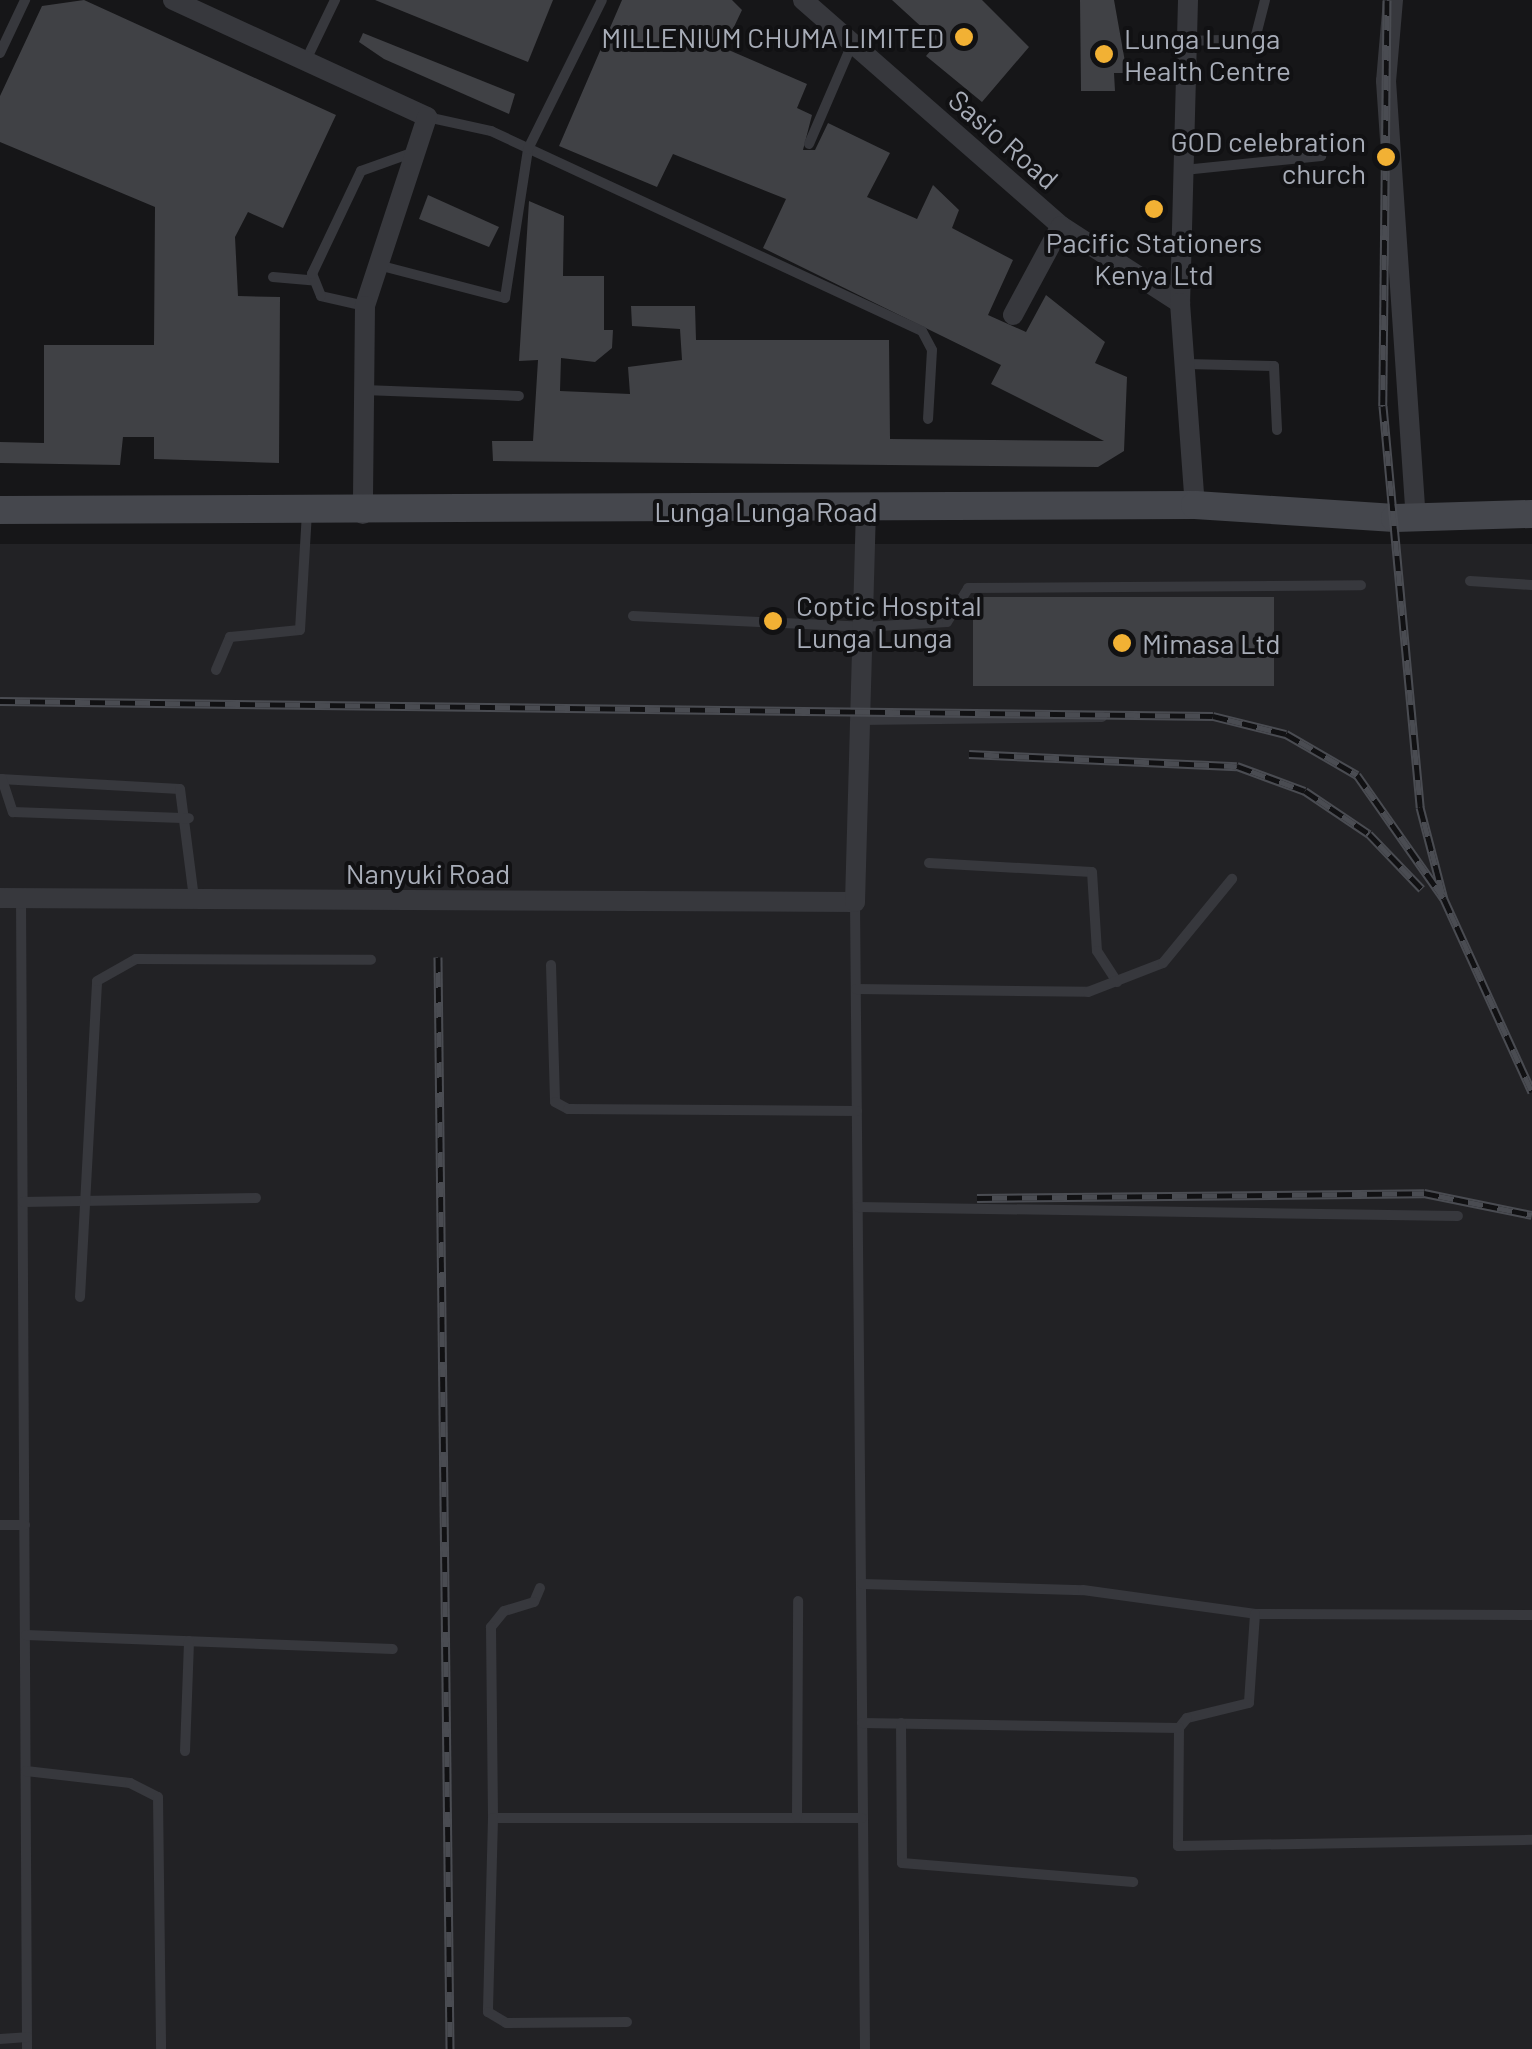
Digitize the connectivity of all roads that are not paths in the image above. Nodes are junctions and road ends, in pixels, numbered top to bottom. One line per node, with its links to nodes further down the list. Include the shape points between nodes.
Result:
1 (25, 0): 11 (lane)
2 (173, 0): 12 (street)
3 (335, 0): 12 (lane)
4 (602, 0): 15 (lane)
5 (802, 0): 10 (street, Sasio Road)
6 (1188, 0): 9 (street)
7 (1266, 0): 9 (lane, via 1255,39)
8 (1393, 0): 37 (street, via 1386,81)
9 (1186, 41): 18 (street)
10 (852, 44): 14 (lane); 19 (street, Sasio Road)
11 (0, 54)
12 (306, 60): 13 (street)
13 (427, 116): 15 (lane, via 459,118); 16 (street)
14 (809, 144)
15 (528, 149): 20 (lane, via 505,298); 29 (lane, via 922,331 932,350)
16 (422, 150): 20 (street); 22 (lane, via 361,171)
17 (1321, 156): 18 (lane)
18 (1184, 170): 23 (street)
19 (1061, 226): 23 (street, Sasio Road); 25 (street)
20 (374, 264): 24 (street)
21 (274, 277): 22 (lane)
22 (312, 280): 24 (lane, via 320,296)
23 (1180, 303): 26 (street)
24 (366, 306): 27 (street)
25 (1013, 315)
26 (1186, 364): 30 (lane, via 1274,366); 31 (street)
27 (364, 390): 28 (lane); 35 (street)
28 (518, 396)
29 (928, 419)
30 (1277, 430)
31 (1195, 505): 33 (main road, Lunga Lunga Road); 37 (main road, Lunga Lunga Road)
32 (0, 510): 34 (main road, Lunga Lunga Road)
33 (866, 510): 35 (main road, Lunga Lunga Road); 42 (street)
34 (307, 513): 35 (main road, Lunga Lunga Road); 43 (lane, via 300,630 230,637)
35 (363, 514)
36 (1532, 514): 37 (main road, Lunga Lunga Road)
37 (1416, 516)
38 (1470, 581): 40 (lane)
39 (1361, 585): 42 (lane, via 968,588 946,622)
40 (1532, 585)
41 (632, 616): 42 (lane)
42 (863, 627): 45 (street)
43 (216, 670)
44 (1102, 716): 45 (lane)
45 (860, 720): 52 (street)
46 (1, 779): 47 (lane, via 170,784 186,797); 47 (lane, via 13,812)
47 (189, 818): 51 (lane)
48 (929, 863): 55 (lane, via 1092,872 1097,951)
49 (1232, 879): 55 (lane, via 1162,963)
50 (10, 898): 51 (street, Nanyuki Road); 60 (lane)
51 (194, 899): 52 (street, Nanyuki Road)
52 (855, 902): 56 (lane)
53 (371, 960): 59 (lane, via 136,959 97,981)
54 (552, 965): 57 (lane, via 554,1102 568,1109)
55 (1117, 982): 56 (lane, via 1088,992)
56 (856, 989): 57 (lane)
57 (857, 1111): 61 (lane)
58 (256, 1198): 59 (lane)
59 (83, 1201): 60 (lane); 63 (lane)
60 (23, 1202): 65 (lane)
61 (858, 1207): 62 (lane); 66 (lane)
62 (1458, 1216)
63 (80, 1297)
64 (0, 1525): 65 (lane)
65 (25, 1526): 71 (lane)
66 (862, 1584): 69 (lane, via 1084,1590); 74 (lane)
67 (540, 1588): 79 (lane, via 534,1602 504,1611 491,1627)
68 (798, 1601): 80 (lane)
69 (1254, 1614): 70 (lane); 76 (lane, via 1249,1704 1187,1718)
70 (1532, 1614)
71 (26, 1634): 72 (lane); 78 (lane)
72 (188, 1641): 73 (lane); 77 (lane)
73 (393, 1649)
74 (862, 1723): 75 (lane); 81 (lane)
75 (902, 1723): 76 (lane); 83 (lane, via 902,1862)
76 (1179, 1728): 82 (lane, via 1173,1838 1194,1852)
77 (185, 1751)
78 (26, 1771): 86 (lane); 87 (lane, via 130,1783 158,1798)
79 (493, 1818): 80 (lane); 84 (lane, via 488,2012 506,2023)
80 (798, 1818): 81 (lane)
81 (862, 1818): 88 (lane)
82 (1532, 1840)
83 (1133, 1882)
84 (627, 2022)
85 (0, 2039): 86 (lane)
86 (27, 2043)
87 (160, 2049)
88 (865, 2049)

